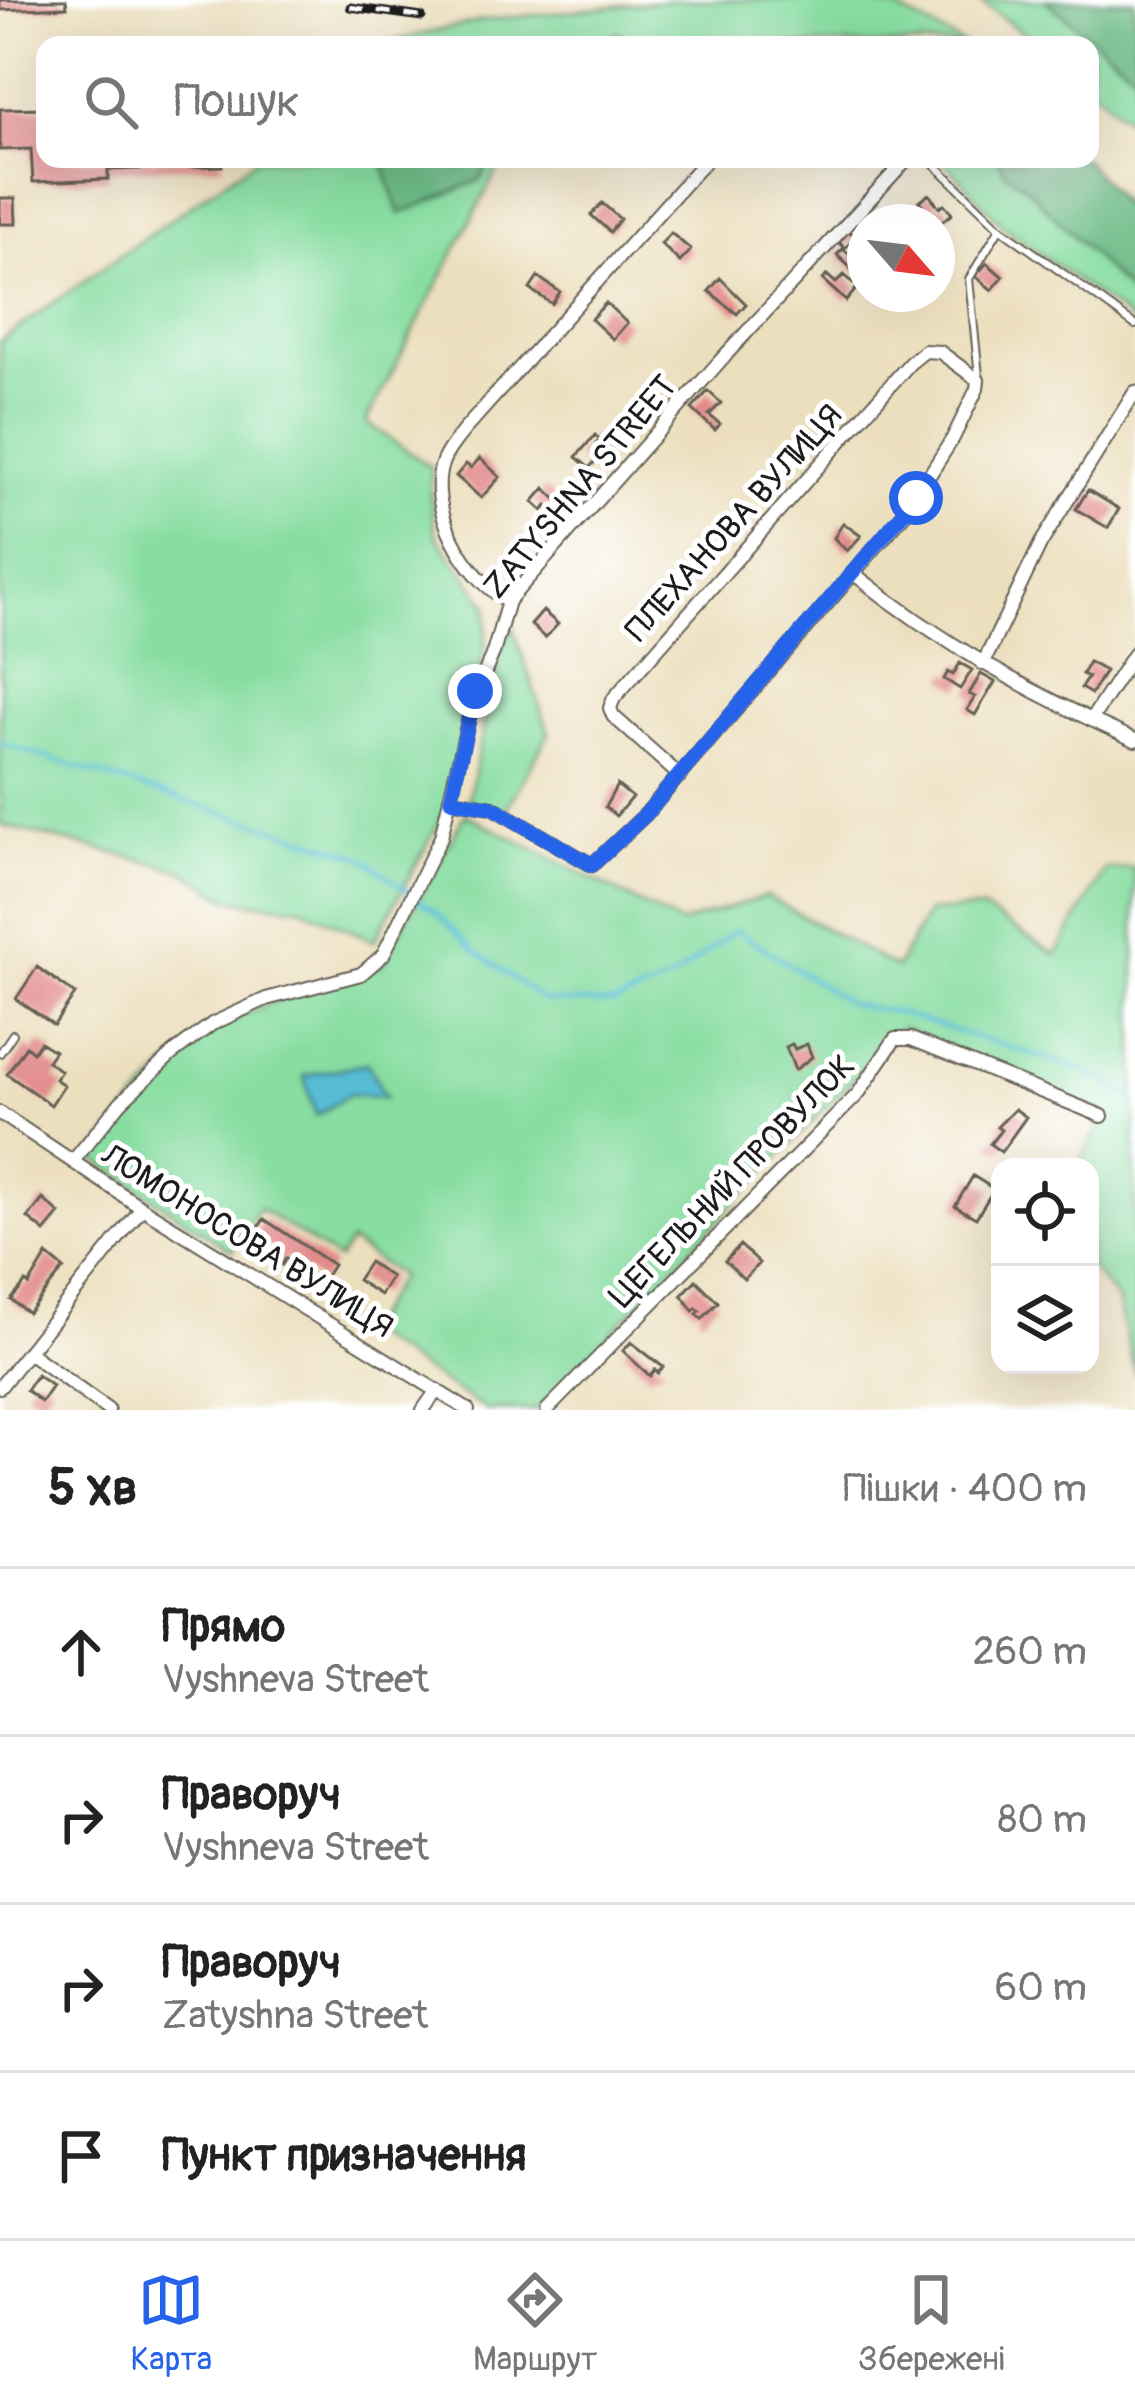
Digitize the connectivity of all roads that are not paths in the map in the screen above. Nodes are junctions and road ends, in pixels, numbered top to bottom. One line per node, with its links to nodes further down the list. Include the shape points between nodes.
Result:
1 (699, 168): 9 (street, via 443,461 440,495 449,527 478,577)
2 (900, 168): 9 (street, ZATYSHNA STREET)
3 (938, 168): 4 (lane)
4 (1000, 228): 5 (lane); 6 (lane, via 969,279)
5 (1135, 326)
6 (978, 380): 8 (street, via 916,498); 14 (street, ПЛЕХАНОВА ВУЛИЦЯ, via 936,350 919,355 614,698 616,719)
7 (1135, 392): 11 (street, via 1041,543)
8 (853, 573): 11 (street); 14 (street)
9 (508, 601): 15 (street, ZATYSHNA STREET, via 477,683)
10 (1135, 652): 12 (street)
11 (982, 664): 12 (street)
12 (1091, 720): 13 (street)
13 (1135, 740)
14 (680, 776): 15 (street, via 592,865 492,807)
15 (451, 800): 20 (street, ZATYSHNA STREET, via 432,861 382,955 361,974 252,1004 191,1038 121,1102)
16 (13, 1034): 17 (lane)
17 (0, 1053)
18 (0, 1113): 20 (street, ЛОМОНОСОВА ВУЛИЦЯ)
19 (1102, 1116): 28 (street, ЦЕГЕЛЬНИЙ ПРОВУЛОК, via 896,1039 858,1094)
20 (73, 1161): 21 (street, ЛОМОНОСОВА ВУЛИЦЯ)
21 (142, 1208): 22 (street); 24 (street, ЛОМОНОСОВА ВУЛИЦЯ)
22 (28, 1352): 23 (street); 25 (street)
23 (0, 1387)
24 (437, 1390): 26 (street); 27 (street, ЛОМОНОСОВА ВУЛИЦЯ)
25 (108, 1410)
26 (423, 1410)
27 (468, 1410)
28 (547, 1410)

